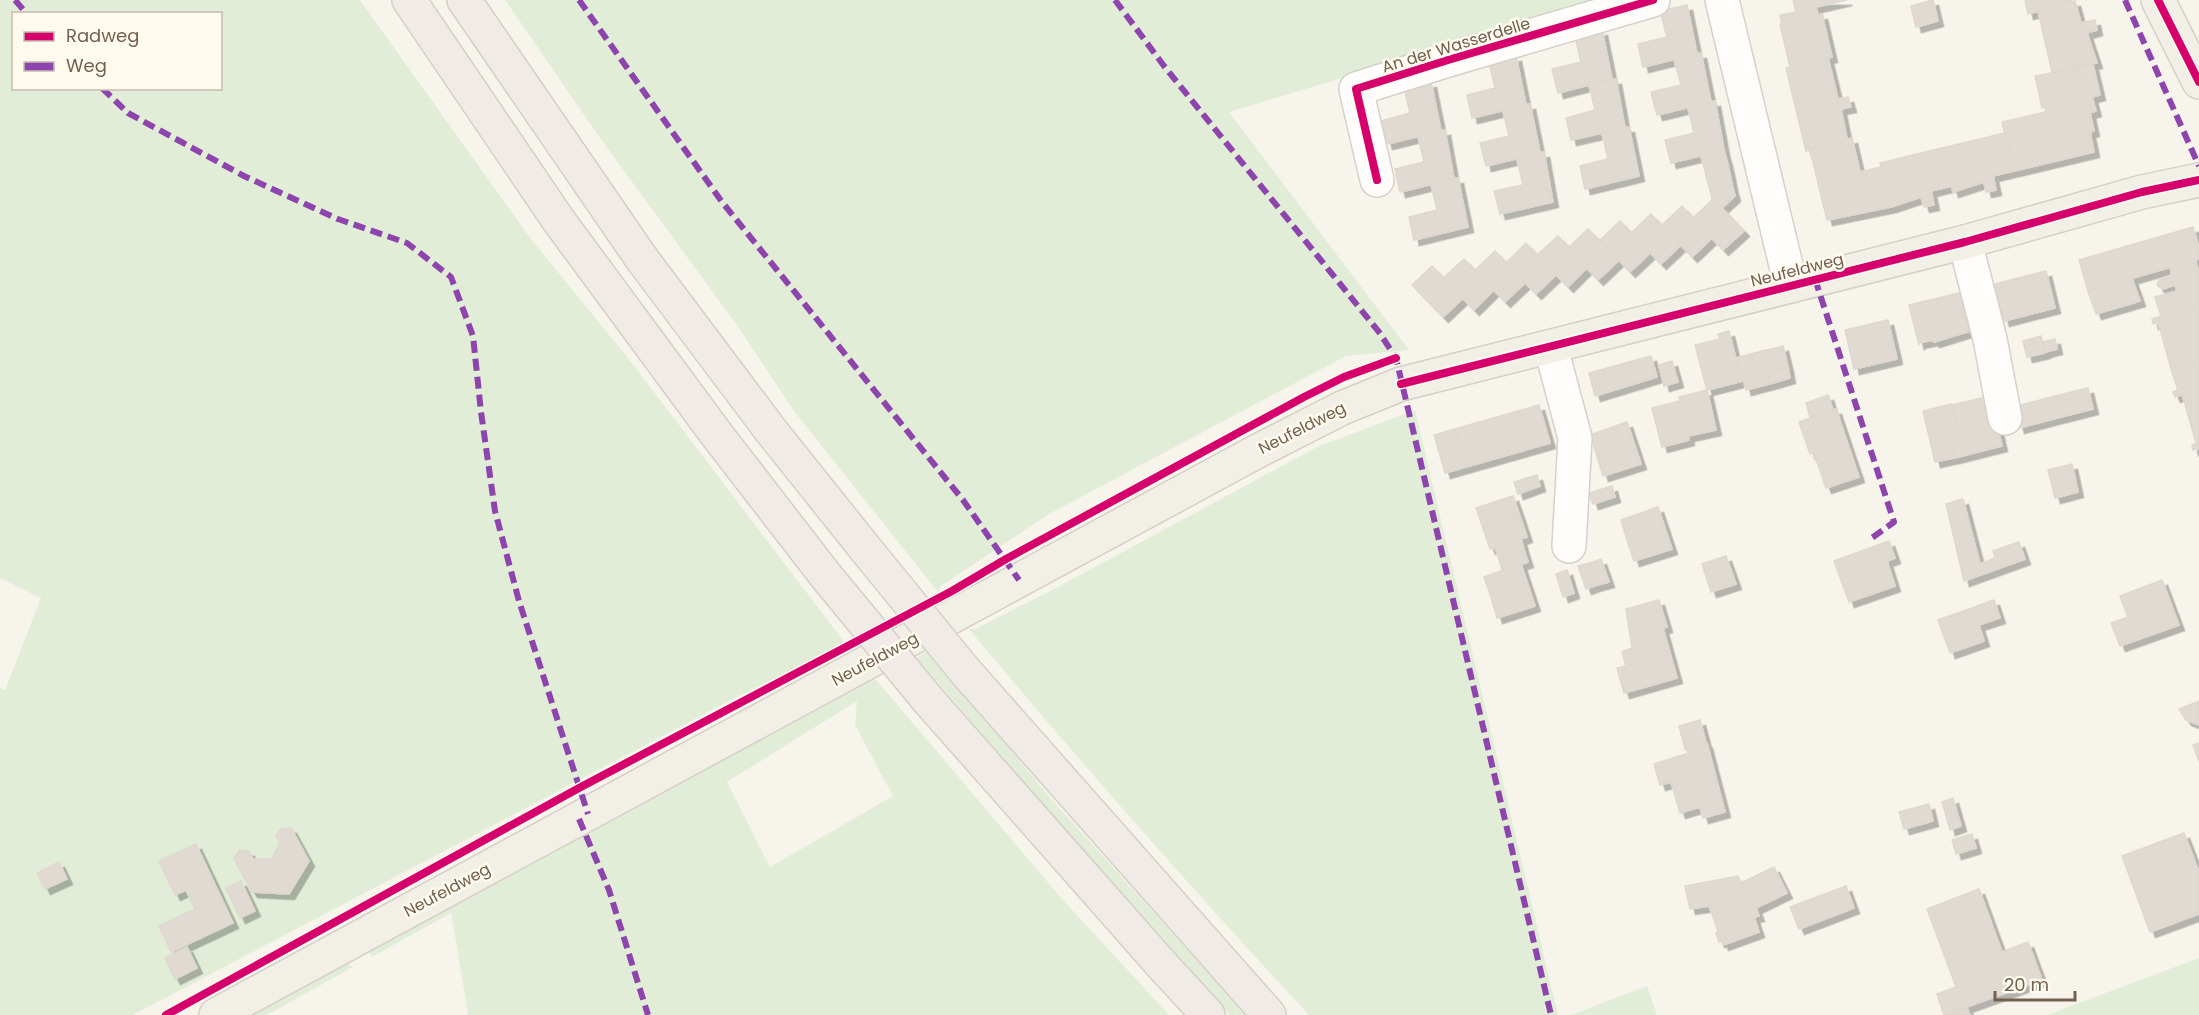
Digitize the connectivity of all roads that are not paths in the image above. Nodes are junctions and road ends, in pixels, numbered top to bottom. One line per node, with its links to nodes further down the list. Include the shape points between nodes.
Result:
1 (409, 0): 15 (highway, bridge, via 559,221 826,576 930,701)
2 (464, 0): 16 (highway, bridge, via 642,259 772,432 964,671)
3 (1653, 0): 7 (street, An der Wasserdelle, via 1356,90)
4 (1722, 0): 10 (street)
5 (2158, 0): 6 (main road)
6 (2199, 82)
7 (1377, 180)
8 (2199, 180): 9 (main road, Neufeldweg)
9 (1965, 242): 10 (main road, Neufeldweg); 12 (street)
10 (1791, 286): 11 (main road, Neufeldweg)
11 (1551, 348): 13 (street, via 1575,438); 14 (main road, Neufeldweg, via 1401,384 1310,423)
12 (2005, 418)
13 (1569, 546)
14 (216, 1015)
15 (1208, 1015)
16 (1269, 1015)

